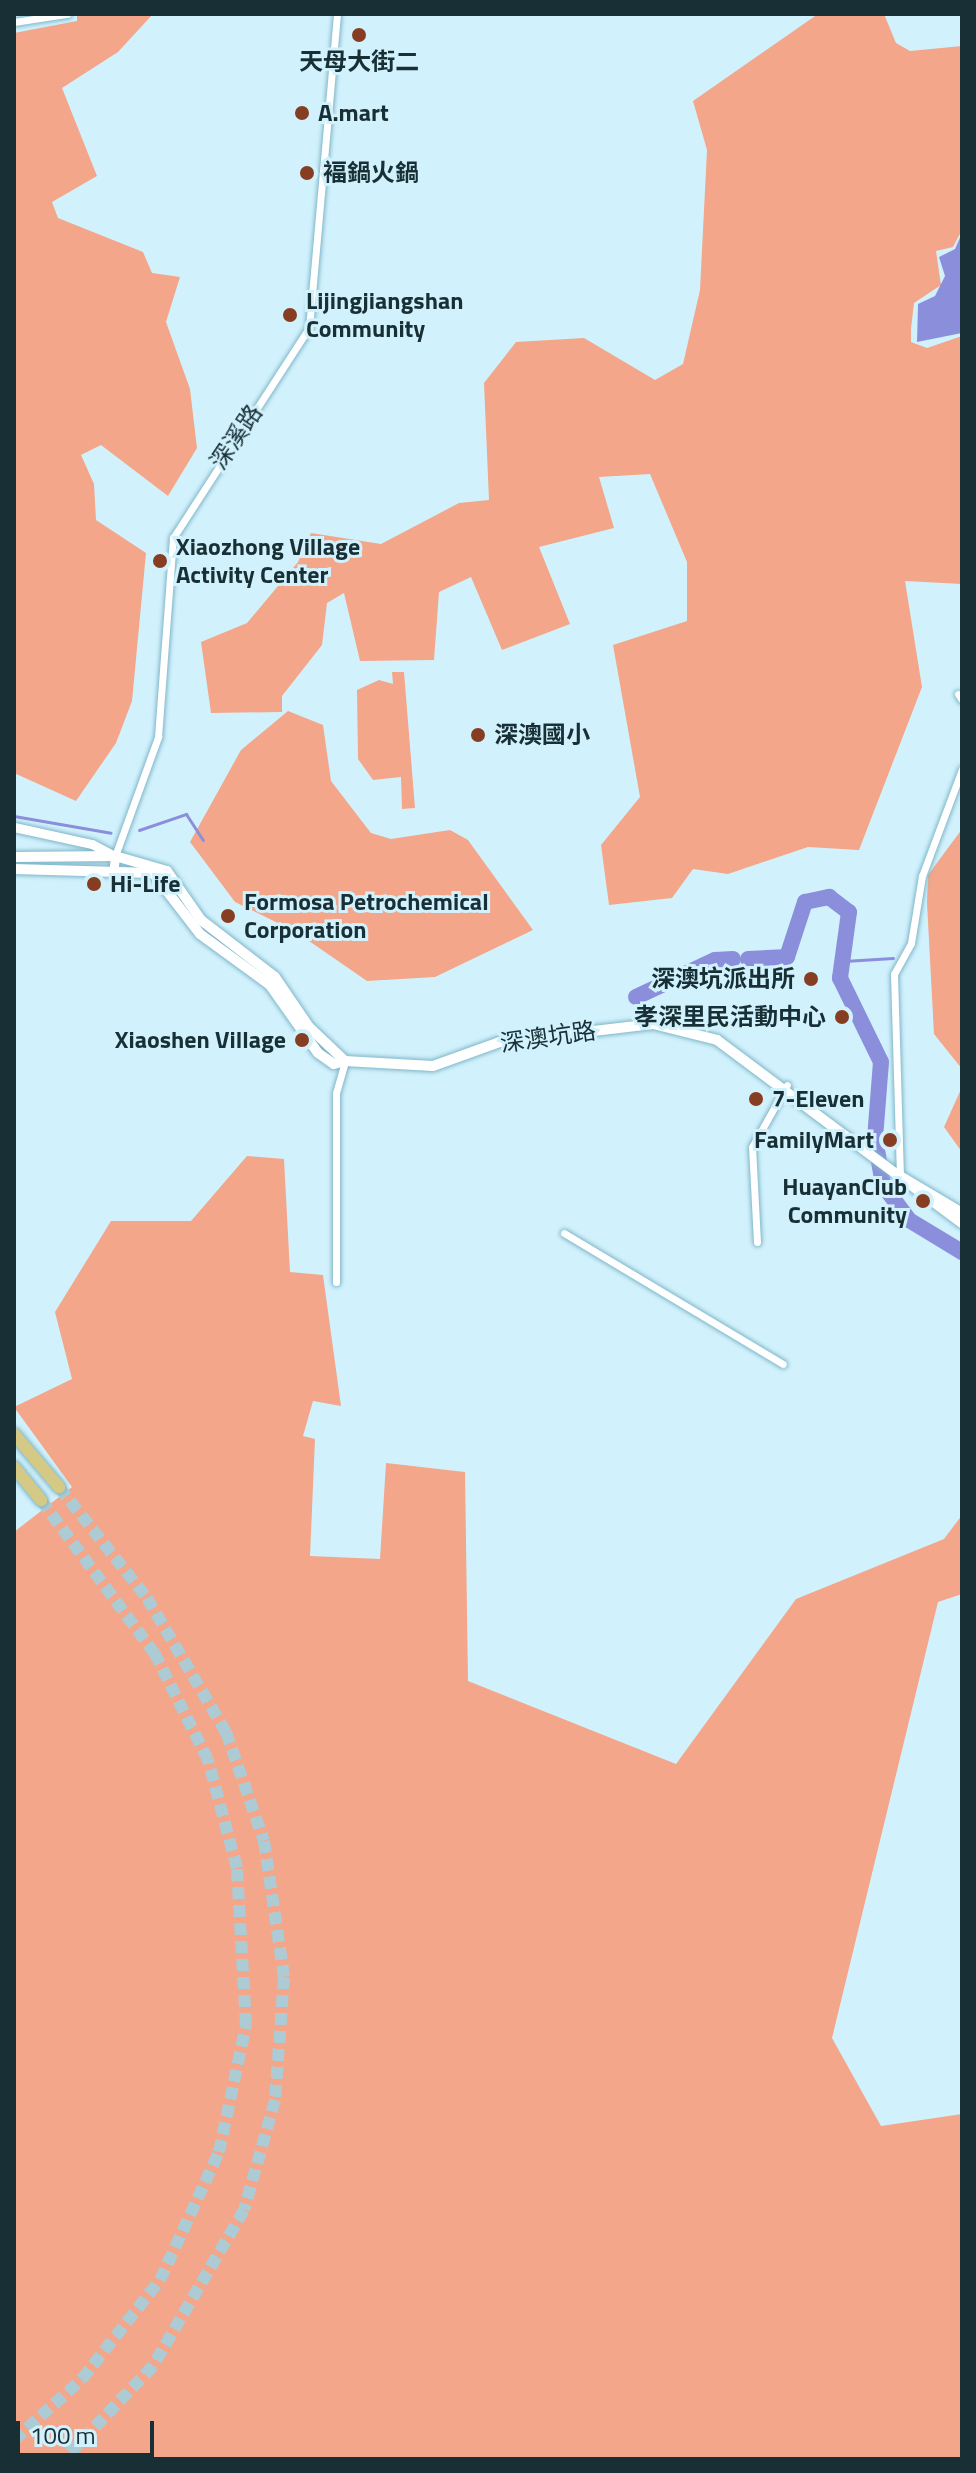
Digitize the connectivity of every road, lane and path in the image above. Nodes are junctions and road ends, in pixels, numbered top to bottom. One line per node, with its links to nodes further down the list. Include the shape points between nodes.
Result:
1 (67, 14): 3 (street)
2 (337, 14): 7 (street, 深溪路, via 309,328 173,538 158,737)
3 (14, 22)
4 (962, 769): 11 (street, via 922,876 911,943 894,974)
5 (14, 827): 7 (street, via 92,844)
6 (14, 857): 7 (main road)
7 (114, 861): 8 (main road); 9 (main road, via 167,871 201,920 275,977 309,1027)
8 (14, 869)
9 (345, 1061): 10 (main road, 深澳坑路, via 433,1066 500,1042 653,1024 717,1040); 16 (street, via 336,1093)
10 (787, 1085): 11 (main road, 深澳坑路); 15 (street, via 752,1147)
11 (896, 1173): 12 (main road, 深澳坑路); 13 (main road, 深澳坑路)
12 (962, 1213)
13 (962, 1223)
14 (564, 1233): 17 (street)
15 (757, 1242)
16 (336, 1282)
17 (783, 1364)
18 (14, 1434): 20 (highway)
19 (14, 1467): 21 (highway)
20 (59, 1487)
21 (41, 1500)

